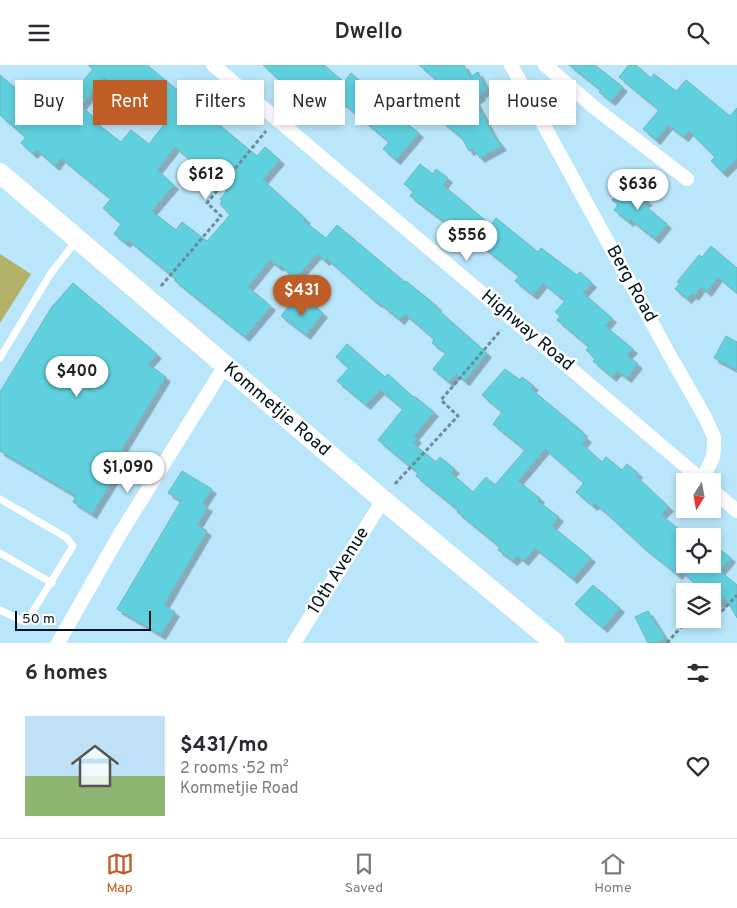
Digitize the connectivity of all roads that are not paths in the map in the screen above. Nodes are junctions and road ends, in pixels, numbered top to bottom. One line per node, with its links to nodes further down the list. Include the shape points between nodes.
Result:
1 (213, 65): 9 (street, Highway Road)
2 (510, 65): 10 (street, Berg Road, via 705,417 714,437)
3 (545, 65): 5 (street)
4 (0, 173): 6 (main road, Kommetjie Road)
5 (686, 179)
6 (77, 239): 7 (lane, via 51,273); 8 (main road, Kommetjie Road)
7 (0, 358)
8 (226, 364): 11 (main road, Kommetjie Road); 19 (street, via 120,534)
9 (693, 473)
10 (709, 473)
11 (390, 492): 18 (main road, Kommetjie Road); 20 (street, 10th Avenue)
12 (721, 497): 14 (street, Highway Road)
13 (0, 499): 16 (lane, via 72,542 72,551)
14 (737, 511)
15 (0, 553): 16 (lane)
16 (52, 583): 17 (lane, via 27,621)
17 (0, 610)
18 (544, 639)
19 (58, 643)
20 (294, 643)

